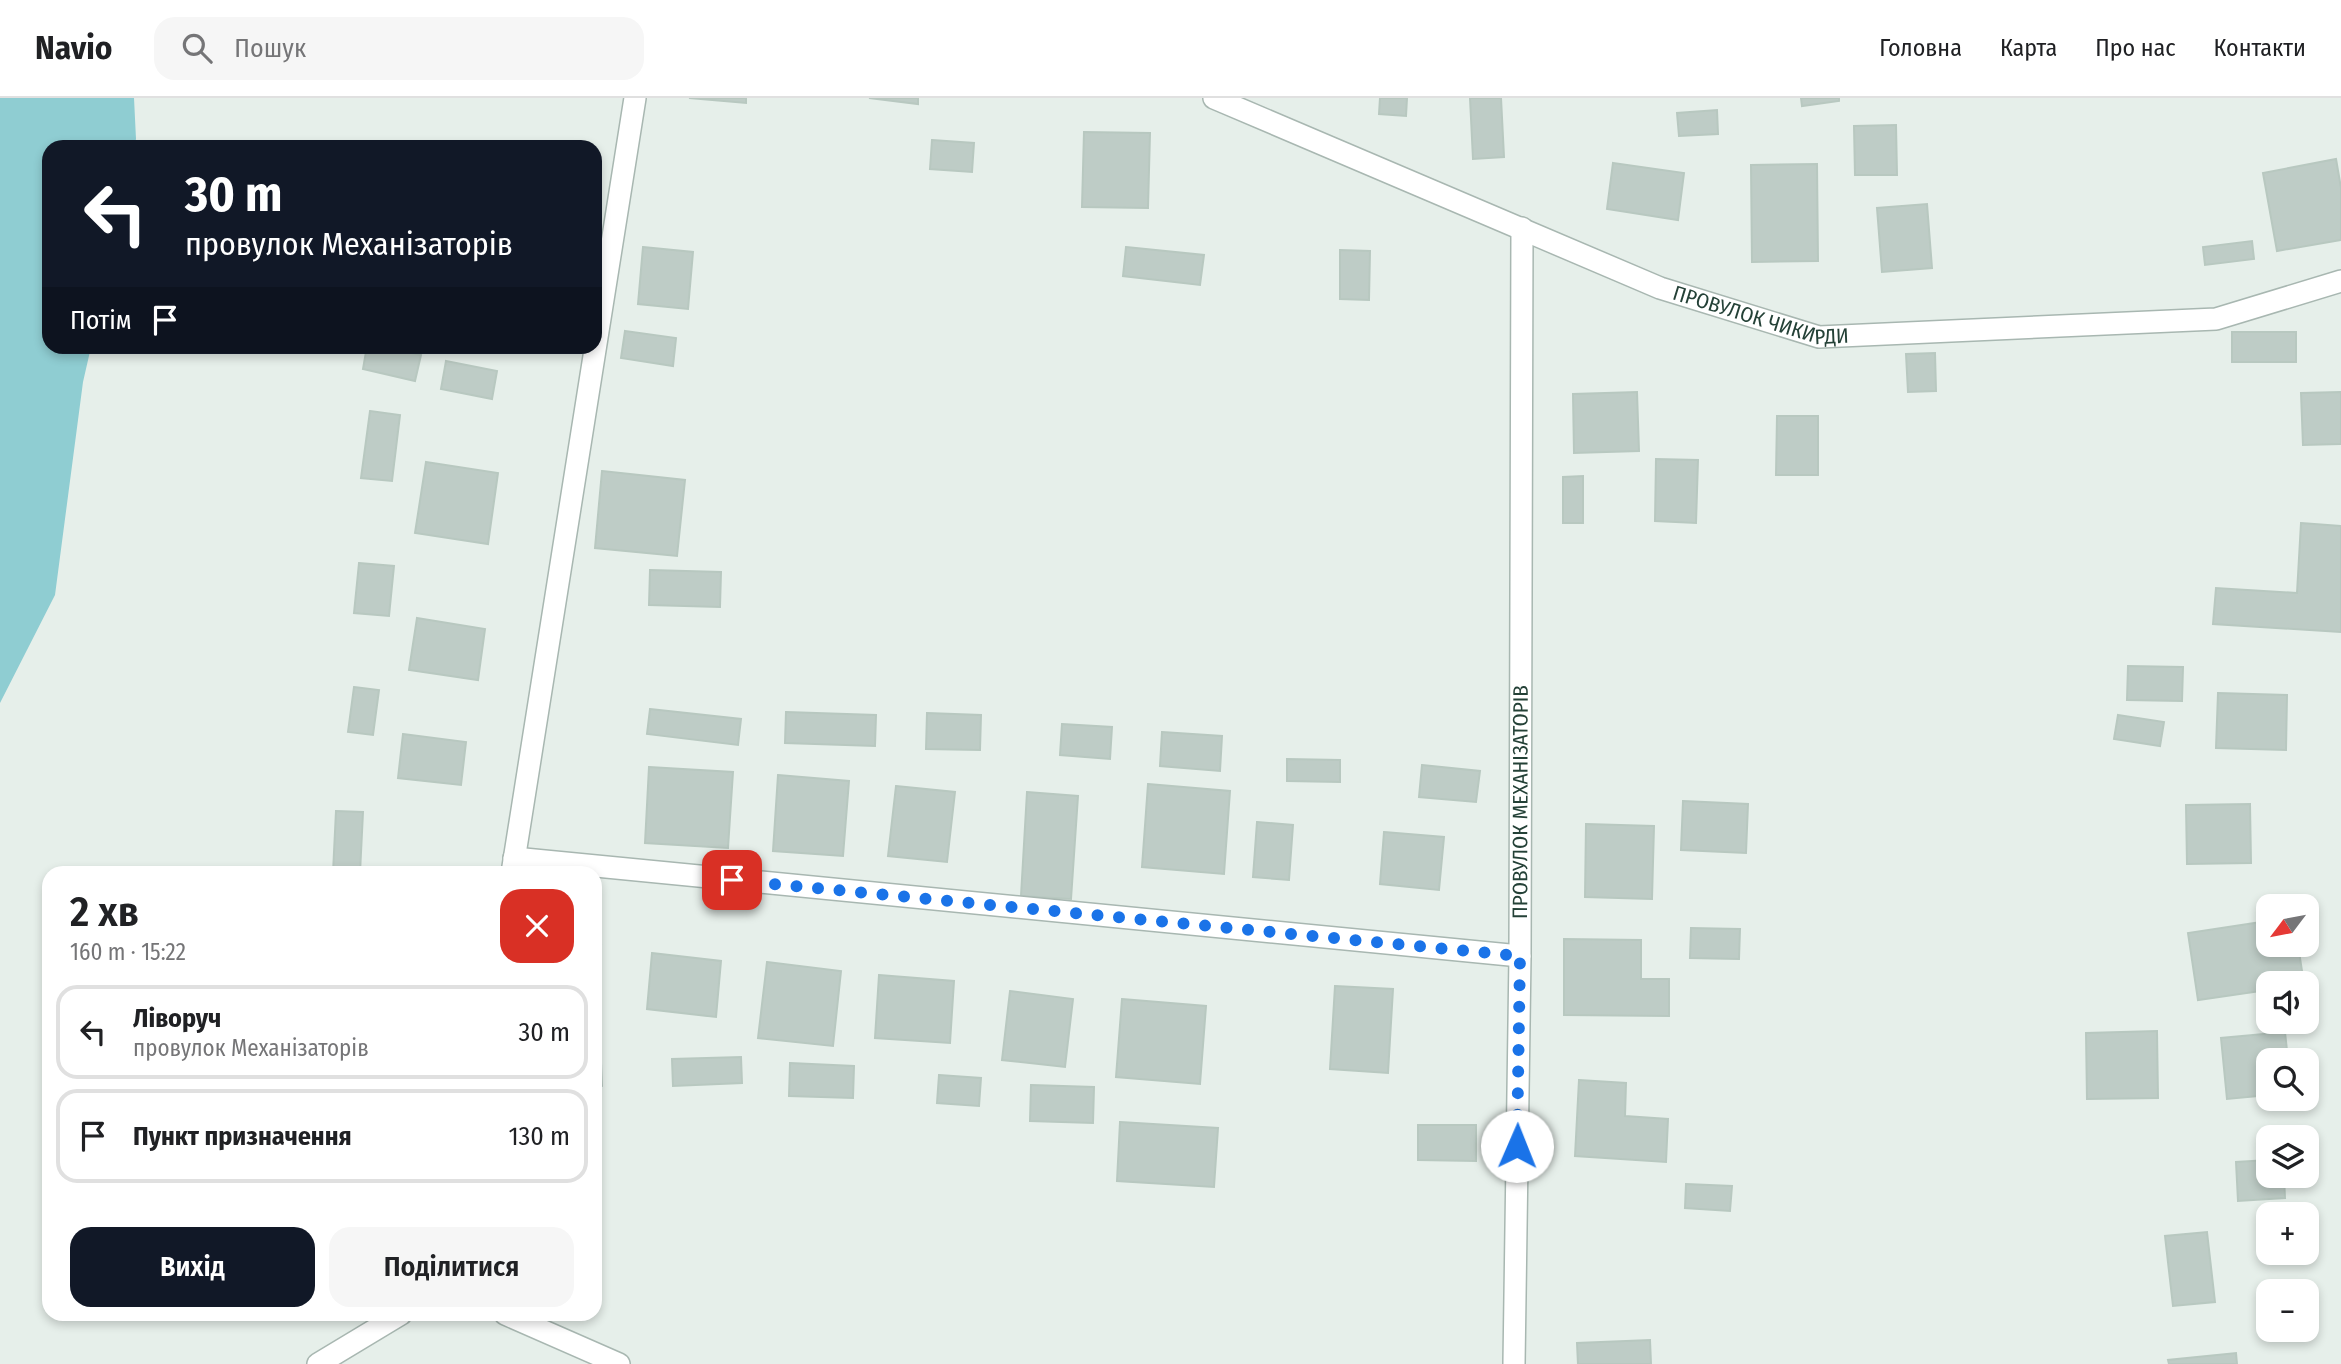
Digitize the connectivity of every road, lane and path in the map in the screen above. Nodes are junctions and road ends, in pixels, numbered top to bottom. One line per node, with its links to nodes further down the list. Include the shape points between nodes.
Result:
1 (635, 98): 5 (street)
2 (1214, 98): 3 (street, ПРОВУЛОК ЧИКИРДИ)
3 (1522, 228): 4 (street, ПРОВУЛОК ЧИКИРДИ, via 1660,288 1819,337 2216,319); 9 (street, ПРОВУЛОК МЕХАНІЗАТОРІВ)
4 (2341, 281)
5 (602, 306)
6 (594, 354): 7 (street)
7 (513, 866)
8 (602, 874): 9 (street)
9 (1520, 956): 14 (street, ПРОВУЛОК МЕХАНІЗАТОРІВ)
10 (389, 1321): 12 (street)
11 (521, 1321): 13 (street)
12 (318, 1364)
13 (619, 1364)
14 (1514, 1364)

